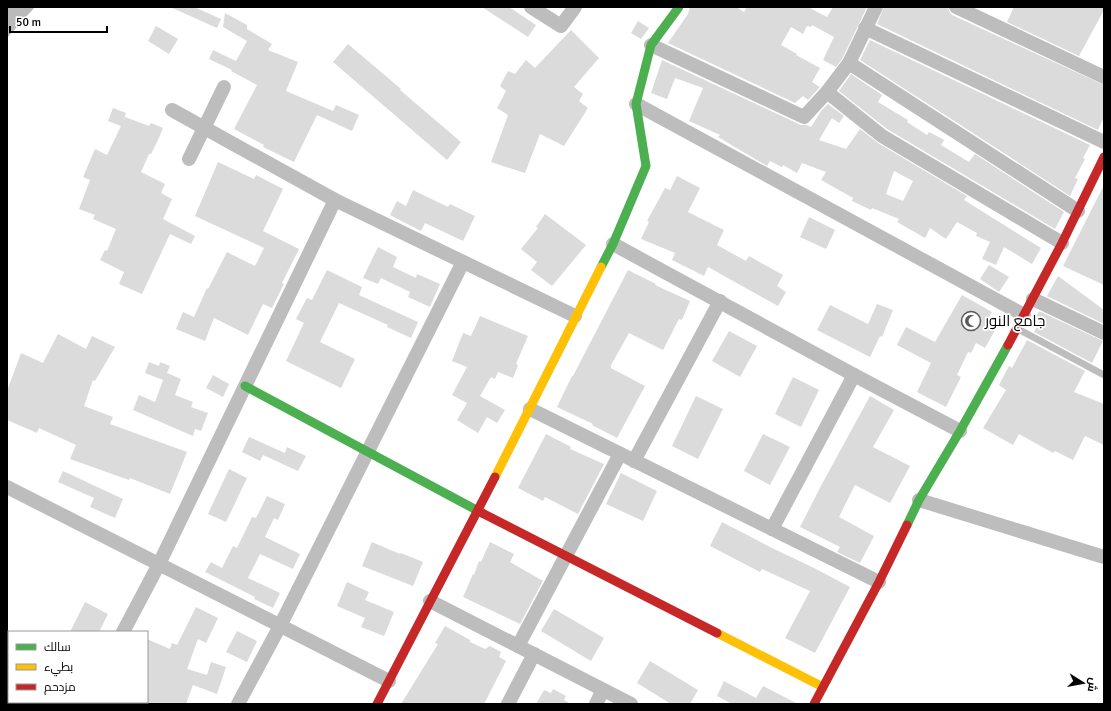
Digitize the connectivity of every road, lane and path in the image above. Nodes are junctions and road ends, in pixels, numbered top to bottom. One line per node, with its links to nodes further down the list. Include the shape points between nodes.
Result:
1 (531, 7): 2 (street, via 561,26)
2 (575, 7)
3 (679, 7): 7 (street)
4 (876, 7): 6 (street)
5 (956, 7): 9 (street)
6 (865, 28): 8 (street); 15 (street)
7 (651, 45): 11 (street, via 804,117); 12 (street)
8 (848, 63): 11 (street); 19 (street)
9 (1104, 77)
10 (224, 87): 14 (street)
11 (826, 92): 20 (street, via 882,136)
12 (636, 104): 21 (street, via 646,166); 25 (street)
13 (172, 110): 14 (street)
14 (204, 127): 17 (street); 18 (street)
15 (1104, 142)
16 (1104, 157): 19 (street)
17 (189, 158)
18 (335, 200): 22 (street); 31 (street)
19 (1078, 211): 20 (street)
20 (1062, 243): 23 (street)
21 (613, 244): 24 (street); 26 (street)
22 (463, 262): 26 (street); 34 (street)
23 (1033, 299): 25 (street); 28 (street)
24 (720, 301): 29 (street); 36 (street)
25 (1024, 315): 27 (street)
26 (575, 316): 32 (street)
27 (1017, 328): 30 (lane); 33 (street)
28 (1104, 333)
29 (854, 375): 33 (street); 40 (street)
30 (1104, 375)
31 (245, 386): 34 (street); 43 (street)
32 (530, 409): 35 (street); 39 (street)
33 (960, 431): 38 (street)
34 (368, 452): 39 (street); 46 (street)
35 (620, 454): 36 (street); 41 (street)
36 (634, 461): 40 (street)
37 (7, 487): 43 (street)
38 (919, 500): 42 (street); 44 (street)
39 (477, 511): 41 (street); 45 (street)
40 (772, 529): 44 (street)
41 (566, 556): 48 (street); 51 (street)
42 (1104, 557)
43 (159, 564): 46 (street); 47 (street)
44 (879, 582): 51 (street)
45 (430, 601): 48 (street); 50 (street)
46 (280, 626): 50 (street); 53 (street)
47 (124, 631)
48 (518, 646): 49 (street)
49 (534, 654): 52 (street); 55 (street)
50 (389, 681): 54 (street)
51 (823, 687): 58 (street)
52 (603, 690): 56 (street); 57 (street)
53 (238, 704)
54 (377, 704)
55 (508, 704)
56 (596, 704)
57 (631, 704)
58 (814, 704)

